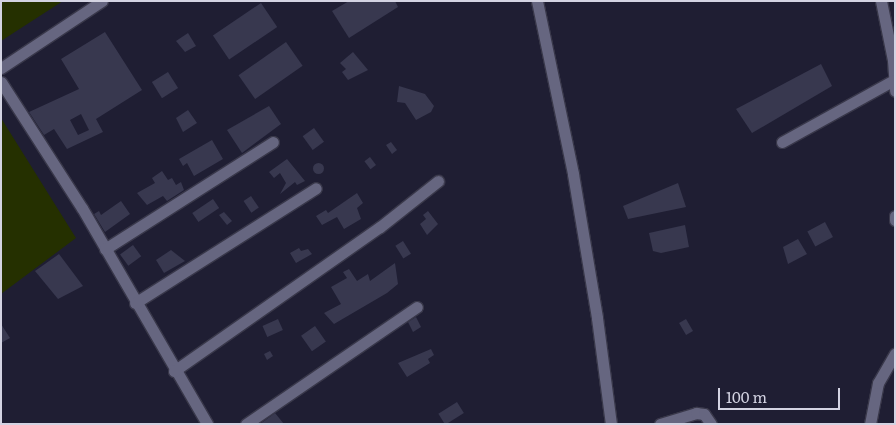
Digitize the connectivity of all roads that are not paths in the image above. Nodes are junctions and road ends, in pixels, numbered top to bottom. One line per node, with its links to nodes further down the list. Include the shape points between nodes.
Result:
1 (102, 1): 4 (street)
2 (537, 1): 20 (street, via 572,174)
3 (881, 1): 6 (street)
4 (1, 68)
5 (1, 82): 13 (street)
6 (894, 85): 8 (street)
7 (273, 142): 13 (street)
8 (782, 142)
9 (438, 181): 17 (street, via 387,222)
10 (316, 188): 14 (street)
11 (895, 216): 12 (street)
12 (895, 220)
13 (105, 249): 14 (street)
14 (135, 303): 17 (street)
15 (417, 307): 19 (street)
16 (895, 354): 23 (street, via 878,382)
17 (174, 371): 18 (street)
18 (207, 424)
19 (246, 424)
20 (611, 424)
21 (660, 424): 22 (street, via 696,413 704,414)
22 (711, 424)
23 (870, 424)

